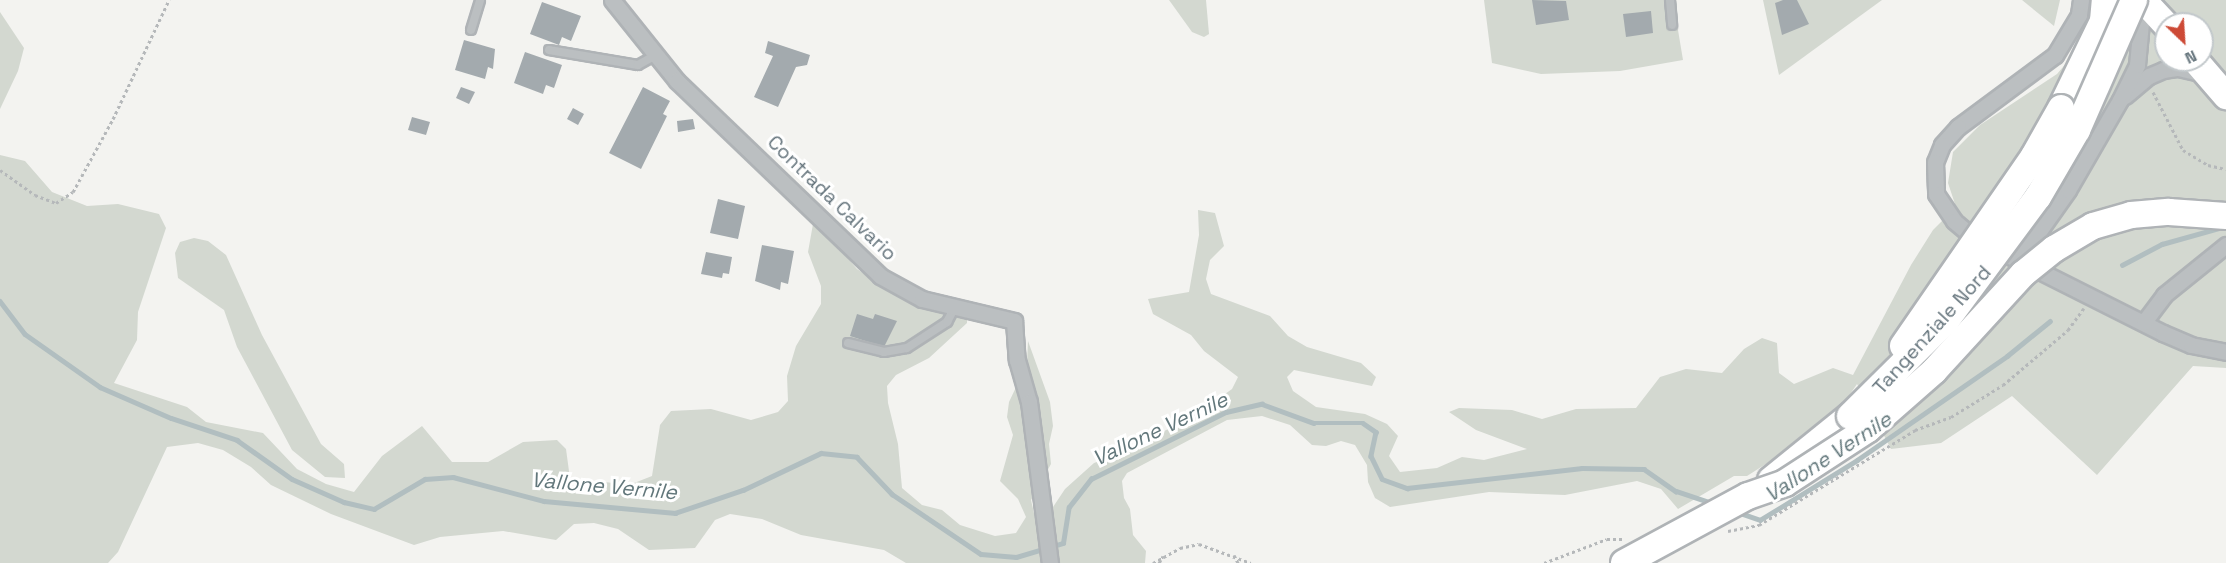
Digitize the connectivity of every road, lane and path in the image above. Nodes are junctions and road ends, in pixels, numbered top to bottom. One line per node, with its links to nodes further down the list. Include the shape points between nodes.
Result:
1 (169, 0): 18 (path, via 113,119 73,192 56,203 35,195)
2 (480, 0): 11 (lane)
3 (612, 0): 13 (street, Contrada Calvario)
4 (1670, 0): 10 (lane)
5 (2081, 0): 21 (street, via 2079,15 2055,56 1958,126 1942,145 1935,162 1936,194 1954,221 1974,238)
6 (2105, 0): 26 (main road, bridge, via 2103,21 2034,156 1961,265)
7 (2134, 0): 26 (main road, Tangenziale Nord, bridge, via 2082,120 2038,197 1945,322)
8 (2143, 0): 9 (main road); 16 (street, via 2137,65)
9 (2154, 12)
10 (1672, 25)
11 (471, 30)
12 (549, 50): 13 (lane, via 638,65)
13 (656, 55): 22 (street, Contrada Calvario, via 677,81 880,276 922,299)
14 (2149, 76): 15 (street, via 2178,68); 16 (street); 17 (path, via 2183,150 2208,165)
15 (2213, 81)
16 (2120, 100): 21 (street, via 2068,190)
17 (2226, 169)
18 (0, 170)
19 (2226, 216): 27 (main road, bridge, via 2178,212 2131,215 2093,226 2054,249 2023,274 1934,371 1868,429 1785,483)
20 (2226, 245): 23 (street, via 2164,295)
21 (2018, 261): 23 (street)
22 (955, 307): 24 (lane, via 947,322 907,348 884,352); 30 (street, Contrada Calvario, via 1014,321)
23 (2144, 322): 25 (street, via 2191,345)
24 (848, 343)
25 (2226, 352)
26 (1850, 416): 27 (main road, Tangenziale Nord, bridge)
27 (1748, 496): 35 (main road, Tangenziale Nord, bridge)
28 (1233, 554): 29 (path, via 1199,544); 33 (path); 34 (path)
29 (1163, 555): 31 (path); 32 (path)
30 (1050, 560)
31 (1153, 563)
32 (1159, 563)
33 (1238, 563)
34 (1251, 563)
35 (1624, 563)

